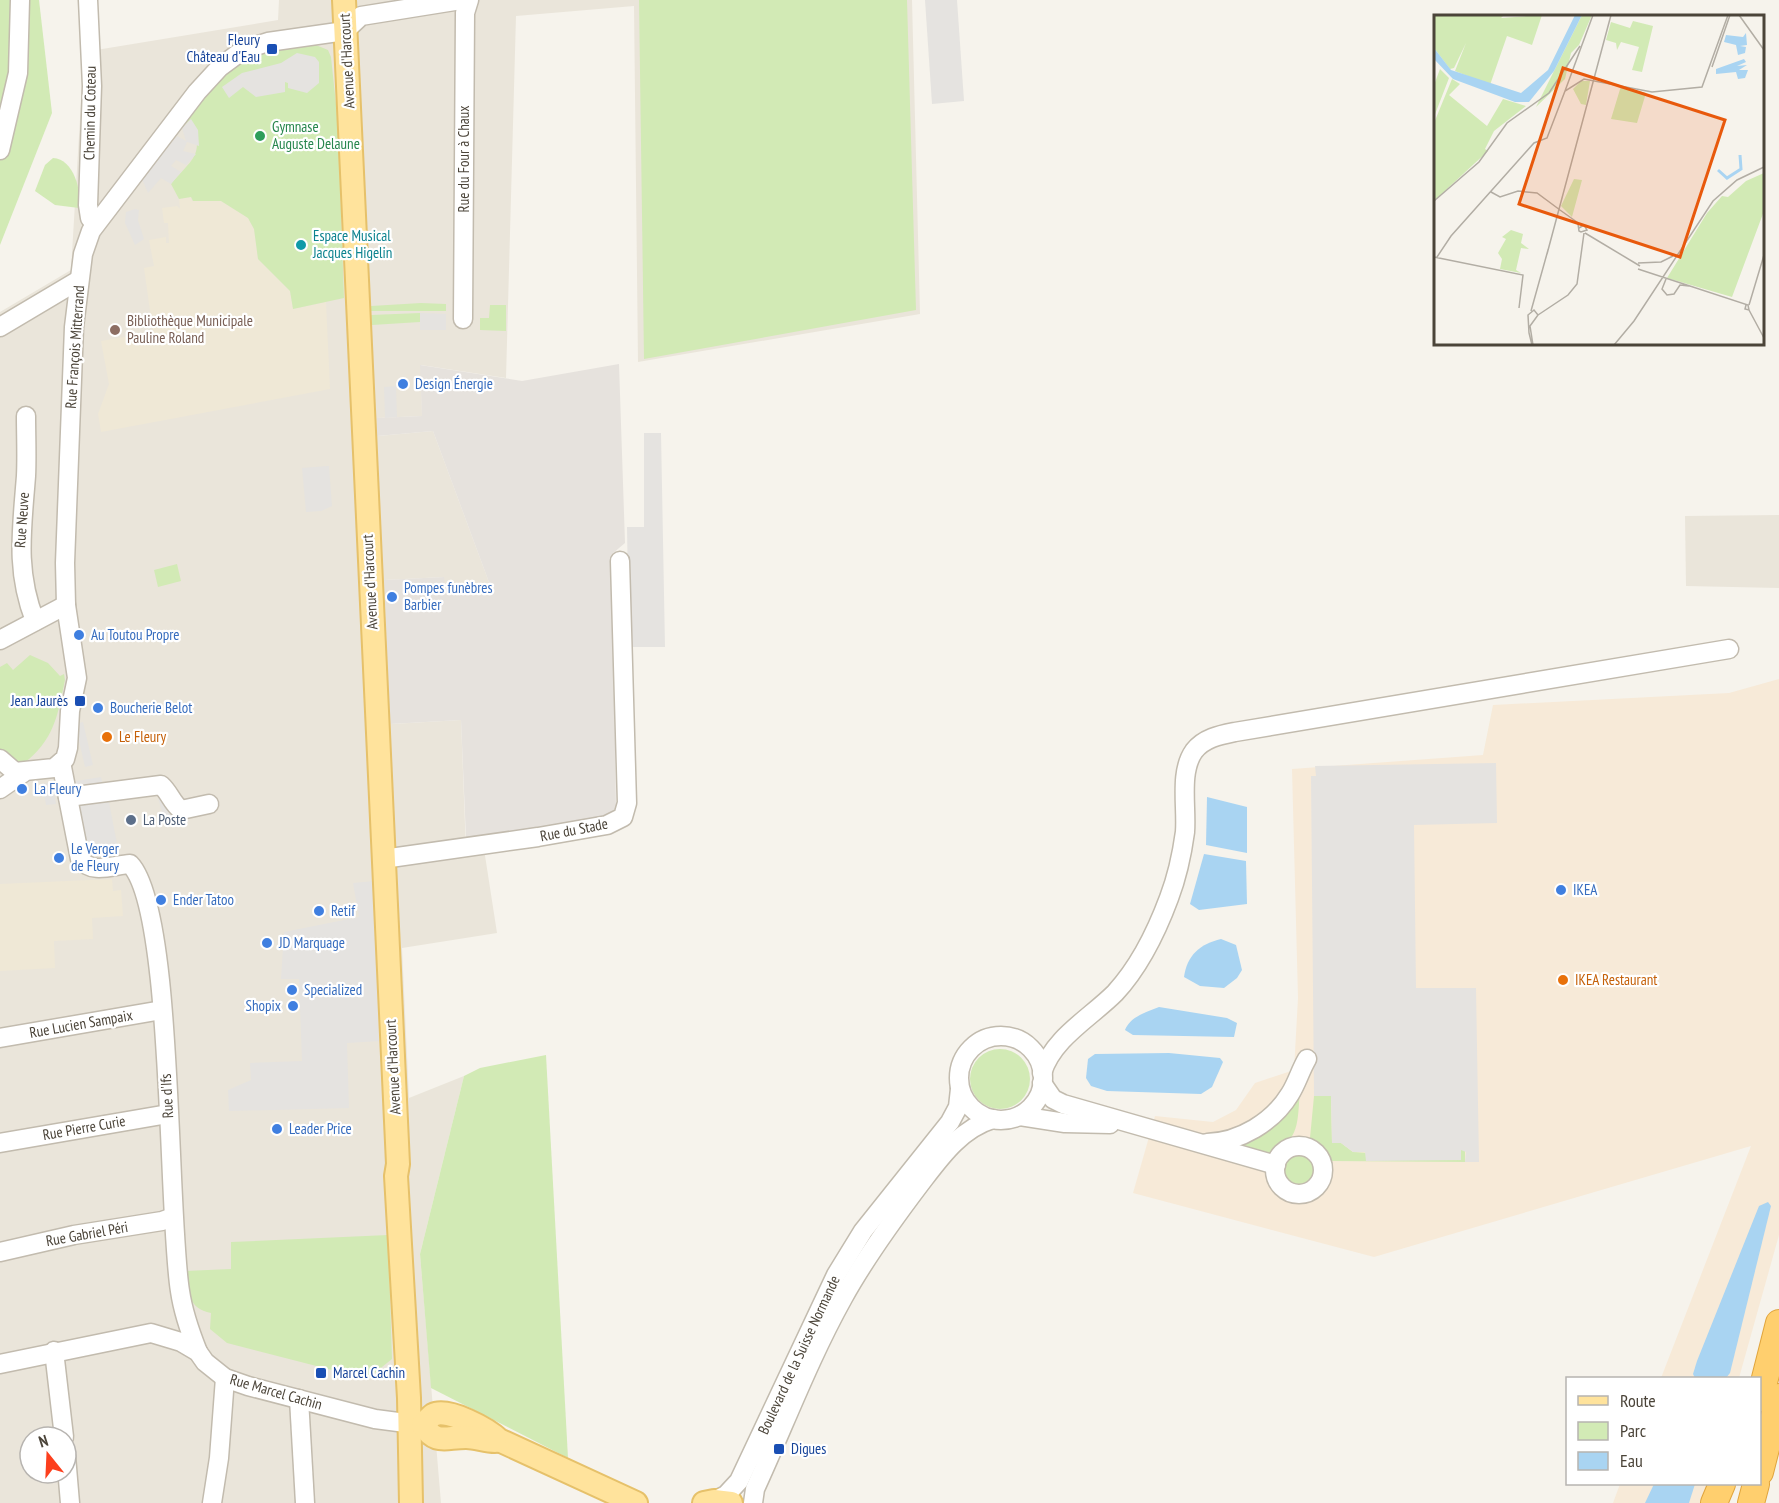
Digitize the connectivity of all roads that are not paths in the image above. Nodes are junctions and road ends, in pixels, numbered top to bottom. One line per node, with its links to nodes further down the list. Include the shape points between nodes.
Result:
1 (20, 0): 7 (street, via 18,73)
2 (88, 0): 8 (street, Chemin du Coteau, via 92,86 88,205)
3 (344, 0): 6 (main road, Avenue d'Harcourt)
4 (460, 0): 6 (street, via 361,15)
5 (469, 0): 10 (street, Rue du Four à Chaux, via 465,13)
6 (345, 31): 8 (street, Rue François Mitterrand, via 268,42 243,50 220,67 196,92); 24 (main road, Avenue d'Harcourt)
7 (0, 150)
8 (95, 225): 9 (street, Rue François Mitterrand, via 86,241)
9 (79, 280): 11 (street); 14 (street, Rue François Mitterrand, via 74,327)
10 (463, 319)
11 (0, 327)
12 (27, 416): 15 (street, Rue Neuve, via 20,554)
13 (620, 561): 24 (street, Rue du Stade, via 627,803 623,817 591,828)
14 (66, 605): 15 (street); 19 (street, Rue François Mitterrand, via 77,678 70,711 69,748)
15 (35, 621): 16 (street)
16 (0, 640)
17 (1729, 649): 26 (street, via 1208,740 1196,748 1187,773 1182,847 1173,886 1156,930 1129,976)
18 (0, 759): 20 (street, via 12,770)
19 (61, 762): 20 (street, via 54,768); 22 (street)
20 (23, 773): 21 (street)
21 (0, 789)
22 (68, 797): 23 (street, via 162,785 181,810); 25 (street, Rue d'Ifs, via 80,860 85,866 93,869 130,864 138,873 151,926)
23 (209, 804)
24 (383, 859): 49 (main road, Avenue d'Harcourt, via 398,1164 403,1174 425,1397)
25 (162, 1010): 27 (street, Rue Lucien Sampaix); 32 (street, Rue d'Ifs)
26 (1073, 1030): 28 (street, via 1045,1041); 30 (street, via 1048,1058)
27 (0, 1038)
28 (1020, 1041): 30 (street, via 1033,1051); 31 (street, via 996,1037 974,1046 960,1068)
29 (1307, 1059): 37 (street, via 1289,1096 1264,1122 1228,1140)
30 (1042, 1078): 33 (street, via 1033,1106); 35 (street, via 1058,1102)
31 (960, 1089): 34 (street, via 970,1107); 54 (street, Boulevard de la Suisse Normande, via 958,1107 950,1122 863,1231 836,1275 739,1480)
32 (168, 1114): 36 (street, Rue Pierre Curie); 39 (street, Rue d'Ifs)
33 (1020, 1116): 34 (street); 35 (street, via 1065,1123)
34 (993, 1119): 61 (street, Boulevard de la Suisse Normande, via 973,1127 954,1143 900,1210 861,1268 827,1330 754,1489)
35 (1130, 1125): 37 (street)
36 (0, 1143)
37 (1194, 1143): 38 (street)
38 (1276, 1165)
39 (173, 1217): 40 (street, Rue Gabriel Péri); 43 (street, Rue d'Ifs, via 179,1290)
40 (0, 1251)
41 (1779, 1323): 46 (highway)
42 (54, 1351): 43 (street, Rue Marcel Cachin, via 147,1333 181,1342); 44 (street, Rue Marcel Cachin); 50 (street)
43 (198, 1352): 45 (street, Rue Marcel Cachin)
44 (0, 1364)
45 (225, 1378): 48 (street, Rue Marcel Cachin); 56 (street)
46 (1761, 1394)
47 (1779, 1397): 51 (highway)
48 (299, 1399): 49 (street, Rue Marcel Cachin, via 375,1419); 57 (street)
49 (417, 1424): 58 (main road, Avenue d'Harcourt); 59 (main road); 60 (main road, via 437,1440 499,1440)
50 (63, 1425)
51 (1761, 1455)
52 (68, 1485): 55 (street)
53 (1722, 1485): 62 (highway)
54 (717, 1502)
55 (70, 1503)
56 (212, 1503)
57 (305, 1503)
58 (411, 1503)
59 (427, 1503)
60 (636, 1503)
61 (753, 1503)
62 (1714, 1503)

